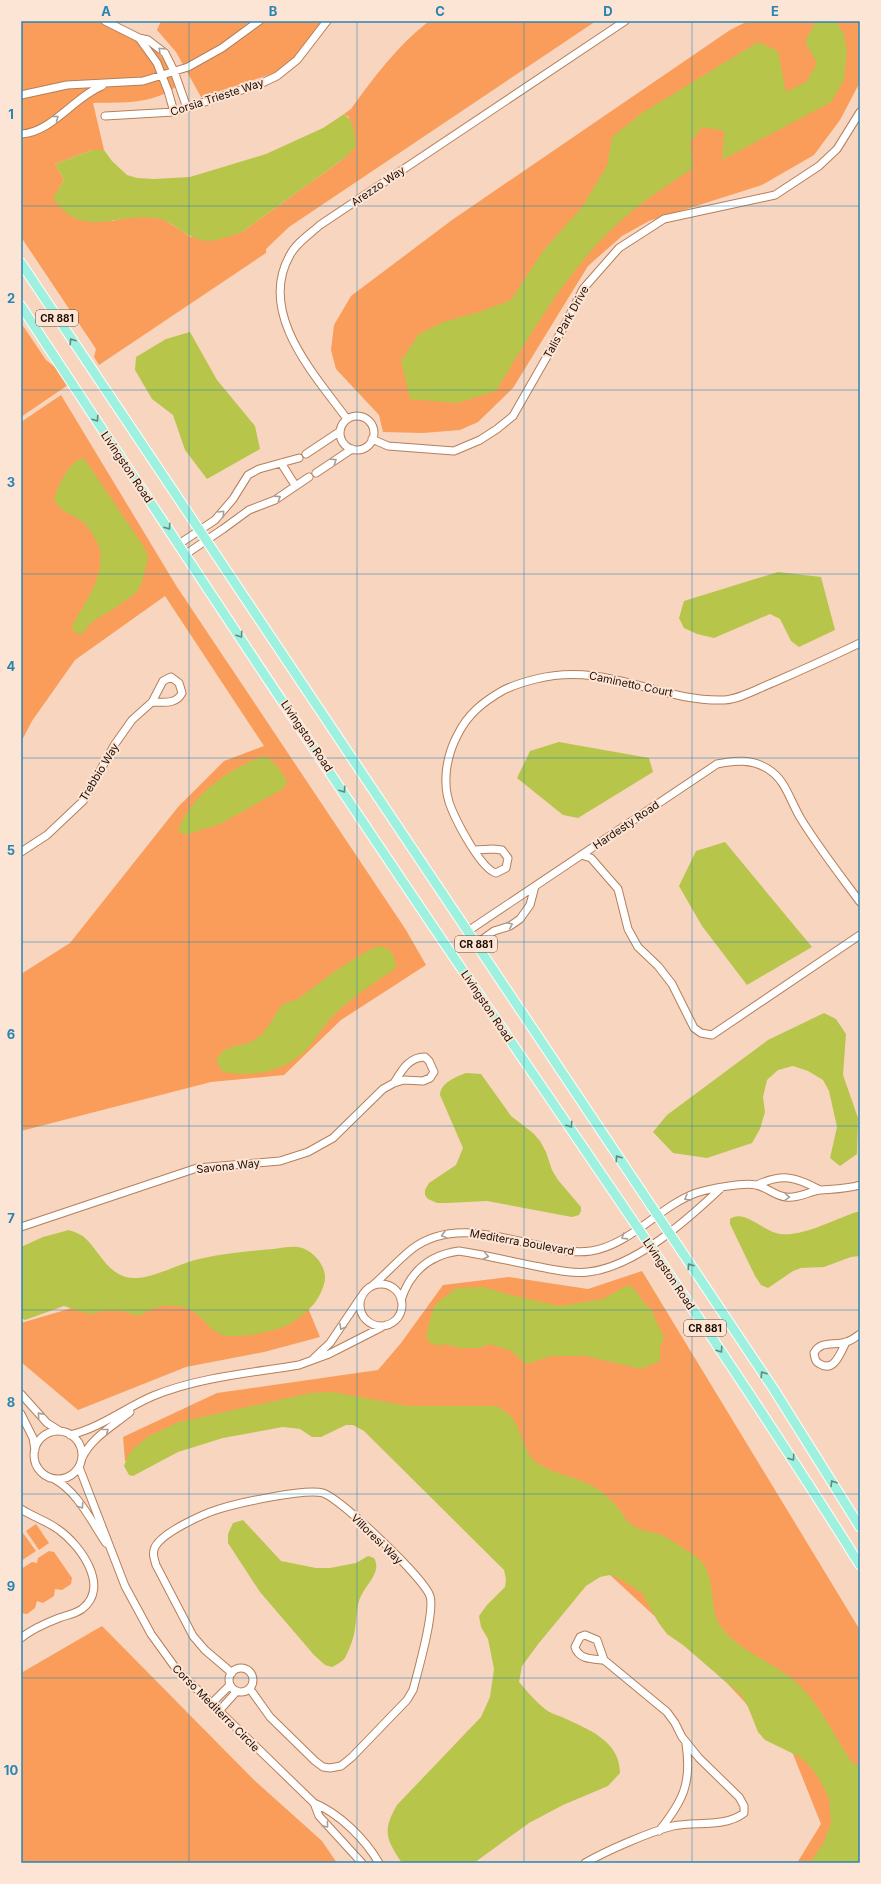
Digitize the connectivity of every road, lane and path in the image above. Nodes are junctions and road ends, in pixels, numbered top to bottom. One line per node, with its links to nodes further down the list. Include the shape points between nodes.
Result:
1 (105, 21): 5 (street)
2 (259, 21): 6 (street, via 200,62)
3 (327, 21): 10 (street, Corsia Trieste Way, via 297,60 277,76)
4 (625, 21): 17 (street, Arezzo Way, via 320,225 290,254 281,278 279,297 284,320 294,342)
5 (139, 38): 6 (street, one-way to 5, via 159,46); 7 (street, via 154,57)
6 (174, 71): 7 (street); 10 (street)
7 (161, 75): 8 (street, via 143,81); 11 (street)
8 (110, 83): 9 (street, via 67,85); 14 (street, one-way to 8, via 35,132 83,96)
9 (21, 95)
10 (187, 108): 11 (street, Corsia Trieste Way)
11 (174, 112): 13 (street, Corsia Trieste Way)
12 (860, 112): 19 (street, Talis Park Drive, via 837,149 819,166 775,195 664,219 619,248 583,289 513,416 497,429 480,440 454,451 388,446)
13 (105, 116)
14 (21, 134)
15 (21, 263): 23 (main road, Livingston Road / CR 881, one-way to 15)
16 (21, 306): 25 (main road, Livingston Road / CR 881, one-way to 25)
17 (347, 418): 18 (street, via 340,427); 19 (street, via 358,416 367,420 373,429)
18 (340, 432): 20 (street, via 343,443); 21 (street, via 302,456)
19 (372, 439): 20 (street, via 362,449)
20 (352, 449): 22 (street, one-way to 20)
21 (281, 463): 22 (street); 23 (street, one-way to 21, via 227,508 248,475 258,469)
22 (295, 486): 24 (street, one-way to 22, via 249,510 276,500)
23 (199, 531): 24 (main road, Livingston Road / CR 881); 25 (street)
24 (205, 540): 26 (street); 34 (main road, Livingston Road / CR 881)
25 (179, 544): 26 (main road, Livingston Road / CR 881)
26 (186, 554): 44 (main road, Livingston Road / CR 881, one-way to 44)
27 (860, 643): 29 (street, Caminetto Court, via 746,694 724,700 694,697 603,676 575,673 552,675 513,685 483,702 464,721 452,745 446,768 450,806)
28 (152, 702): 30 (street, Trebbio Way, via 132,720 115,744 83,801 47,835)
29 (475, 850): 29 (street, Caminetto Court, via 502,850 508,858 506,868 502,871 488,870)
30 (21, 852)
31 (581, 855): 32 (street, Hardesty Road); 33 (street, Hardesty Road, via 717,764 735,760 755,762 782,781 801,818); 35 (street, via 591,858 618,889 628,929 638,947 672,984 694,1028 701,1033 712,1035)
32 (535, 886): 34 (street, Hardesty Road); 36 (street, one-way to 32, via 494,931 510,926 520,919 530,905)
33 (860, 902)
34 (468, 931): 36 (main road, Livingston Road / CR 881)
35 (860, 935)
36 (476, 944): 42 (main road, Livingston Road / CR 881, one-way to 36)
37 (394, 1082): 37 (street, Savona Way, via 430,1078 434,1072 433,1067 425,1057 418,1057 405,1066); 43 (street, Savona Way, via 333,1138 308,1152 280,1160 198,1168)
38 (757, 1185): 40 (street, Mediterra Boulevard); 41 (street, via 779,1178 793,1178); 41 (street, one-way to 41, via 778,1196 788,1198 802,1197)
39 (860, 1185): 41 (street)
40 (720, 1188): 42 (street, Mediterra Boulevard, one-way to 42, via 696,1193); 45 (street, Mediterra Boulevard)
41 (820, 1190)
42 (657, 1216): 44 (street, Mediterra Boulevard); 45 (main road, Livingston Road / CR 881)
43 (21, 1226)
44 (638, 1228): 46 (main road, Livingston Road / CR 881); 47 (street, Mediterra Boulevard, one-way to 47, via 609,1246 576,1252 484,1234 452,1233 430,1239 412,1249)
45 (668, 1233): 46 (street, Mediterra Boulevard); 63 (main road, Livingston Road / CR 881, one-way to 45, via 793,1418)
46 (650, 1246): 49 (street, Mediterra Boulevard, one-way to 46, via 414,1274 428,1262 446,1253 459,1251 557,1270 588,1272 616,1265); 65 (main road, Livingston Road / CR 881, one-way to 65, via 798,1467)
47 (372, 1286): 48 (street); 49 (street, via 390,1286)
48 (363, 1294): 50 (street, via 360,1307 362,1314 372,1324); 53 (street, one-way to 53, via 330,1344)
49 (401, 1300): 50 (street, via 402,1307 397,1319)
50 (386, 1325): 53 (street, via 329,1354)
51 (860, 1334): 52 (street)
52 (846, 1342): 52 (street, via 832,1365 821,1365 816,1360 814,1353 819,1347 824,1344)
53 (307, 1362): 55 (street, via 187,1384)
54 (21, 1394): 57 (street, one-way to 54, via 47,1423)
55 (139, 1404): 58 (street, via 91,1428); 60 (street, one-way to 55, via 93,1441)
56 (21, 1414): 59 (street, Corso Mediterra Circle, via 33,1438)
57 (62, 1432): 58 (street); 59 (street, via 55,1432 42,1438)
58 (70, 1435): 60 (street, Corso Mediterra Circle, via 80,1446)
59 (35, 1450): 61 (street, Corso Mediterra Circle, via 36,1465 46,1476)
60 (80, 1464): 61 (street, via 68,1477); 64 (street, Corso Mediterra Circle)
61 (54, 1479): 64 (street, Corso Mediterra Circle, one-way to 64, via 64,1484 74,1496)
62 (21, 1509): 66 (street, via 69,1538 87,1564 94,1583 93,1593 82,1609)
63 (860, 1527)
64 (114, 1556): 72 (street, Corso Mediterra Circle, via 125,1586 150,1634 177,1670)
65 (860, 1565)
66 (21, 1638)
67 (604, 1660): 74 (street, via 667,1712)
68 (232, 1673): 69 (street, via 229,1678); 70 (street, via 240,1668 248,1670 253,1681); 70 (street, Villoresi Way, via 193,1636 153,1556 159,1541 167,1534 218,1510 283,1496 323,1493 340,1503 390,1551 422,1583 430,1596 431,1611 413,1690 407,1700 341,1766 323,1767 315,1762 278,1726)
69 (230, 1684): 71 (street); 72 (street)
70 (250, 1689): 71 (street, via 244,1692)
71 (237, 1691): 73 (street)
72 (211, 1704): 73 (street, Corso Mediterra Circle)
73 (219, 1711): 75 (street, Corso Mediterra Circle)
74 (686, 1742): 76 (street, via 686,1785 681,1801); 76 (street, via 739,1797 744,1806 744,1813 729,1821 672,1826)
75 (314, 1803): 77 (street, Corso Mediterra Circle, one-way to 77, via 319,1816); 78 (street, Corso Mediterra Circle, via 336,1815)
76 (659, 1831): 79 (street)
77 (362, 1863)
78 (380, 1863)
79 (585, 1863)

